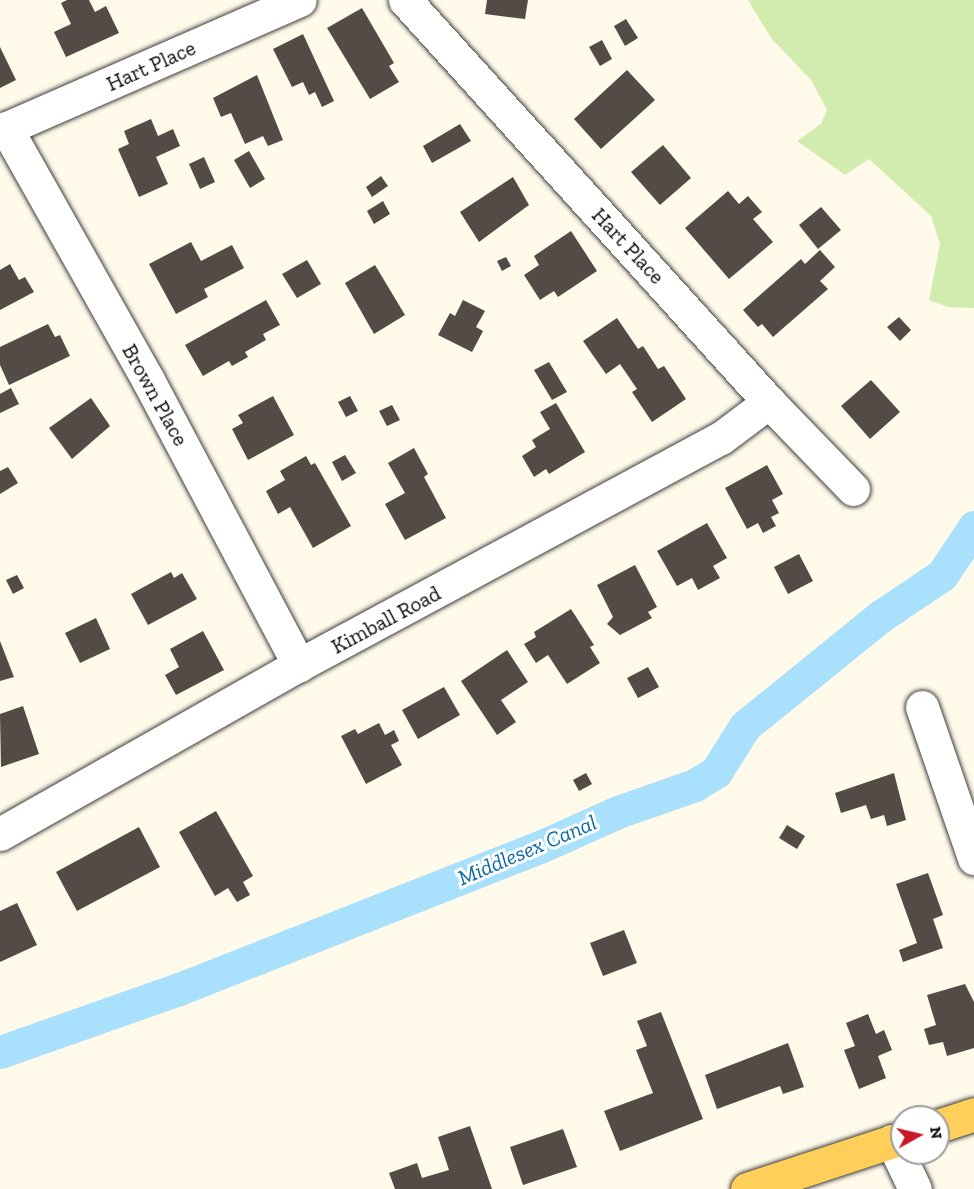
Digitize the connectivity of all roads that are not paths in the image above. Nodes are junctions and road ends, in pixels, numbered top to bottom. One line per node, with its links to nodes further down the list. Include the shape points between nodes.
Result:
1 (300, 0): 3 (street, Hart Place)
2 (405, 0): 4 (street, Hart Place)
3 (3, 129): 6 (street, Brown Place, via 148,380)
4 (769, 402): 5 (street, Hart Place); 6 (street, Kimball Road, via 721,438)
5 (853, 489)
6 (299, 665): 8 (street, Kimball Road)
7 (922, 707): 9 (street)
8 (0, 834)
9 (974, 858)
10 (974, 1114): 11 (main road)
11 (950, 1122)
12 (890, 1141): 14 (main road)
13 (906, 1165): 15 (street)
14 (747, 1189)
15 (915, 1189)

